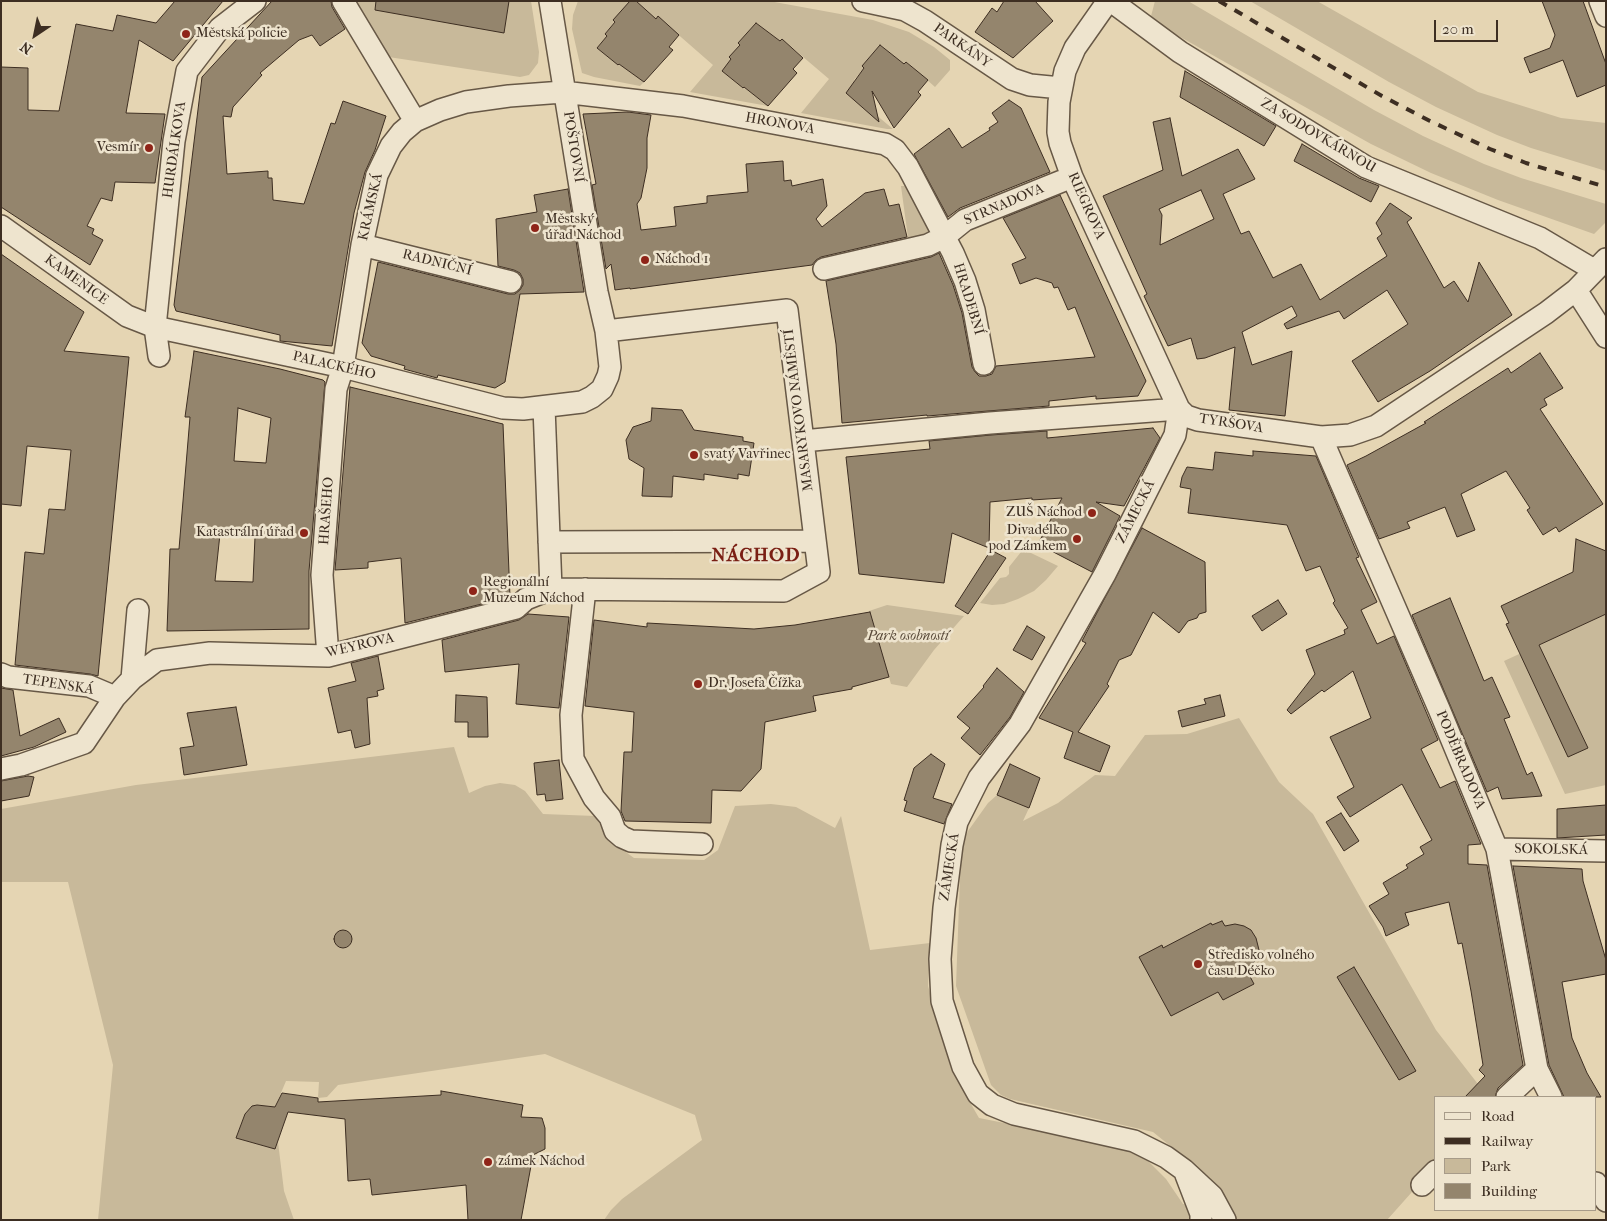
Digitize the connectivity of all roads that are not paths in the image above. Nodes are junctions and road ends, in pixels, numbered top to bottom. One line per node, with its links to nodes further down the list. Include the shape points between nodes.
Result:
1 (255, 1): 19 (street, HURDÁLKOVA, via 220,28 187,71 174,141)
2 (343, 1): 10 (street)
3 (550, 1): 9 (street, POŠTOVNÍ)
4 (863, 1): 8 (street, PARKÁNY, via 905,10 1012,79 1030,85)
5 (1109, 1): 8 (street, RIEGROVA, via 1076,48); 15 (street, ZA SODOVKÁRNOU, via 1180,52 1366,167)
6 (1600, 1): 7 (street)
7 (1606, 16)
8 (1061, 88): 11 (street, RIEGROVA, via 1058,132)
9 (563, 92): 10 (street, KRÁMSKÁ, via 466,102); 13 (street, HRONOVA, via 682,106 885,144 895,150 908,167); 20 (street, POŠTOVNÍ)
10 (415, 121): 14 (street, KRÁMSKÁ, via 391,146 377,175)
11 (1072, 177): 13 (street, STRNADOVA, via 965,220); 26 (street, RIEGROVA)
12 (1, 226): 19 (street, KAMENICE, via 127,316)
13 (944, 237): 16 (street, STRNADOVA, via 928,245); 23 (street, HRADEBNÍ, via 965,281)
14 (362, 245): 17 (street, RADNIČNÍ); 24 (street, KRÁMSKÁ)
15 (1600, 265): 18 (street, TYRŠOVA)
16 (824, 269)
17 (511, 282)
18 (1576, 290): 21 (street); 27 (street, TYRŠOVA, via 1376,426 1350,435)
19 (155, 327): 22 (street, HURDÁLKOVA); 24 (street, PALACKÉHO)
20 (606, 331): 25 (street, via 610,367 602,389 582,402); 28 (street, MASARYKOVO NÁMĚSTÍ, via 787,310)
21 (1606, 337)
22 (160, 356)
23 (984, 364)
24 (343, 367): 25 (street, PALACKÉHO, via 485,404 512,409); 34 (street, HRAŠEHO, via 336,389 322,575)
25 (544, 406): 30 (street)
26 (1179, 410): 27 (street, TYRŠOVA, via 1198,420); 28 (street, TYRŠOVA); 45 (street, ZÁMECKÁ, via 1175,435 1105,574 1020,724 979,778 957,822 940,959 942,1001 963,1067 978,1094 992,1105 1014,1114 1134,1140)
27 (1321, 437): 40 (street, PODĚBRADOVA)
28 (802, 440): 29 (street, MASARYKOVO NÁMĚSTÍ)
29 (815, 541): 30 (street); 32 (street, MASARYKOVO NÁMĚSTÍ, via 819,572 784,590)
30 (549, 542): 31 (street)
31 (551, 589): 32 (street, MASARYKOVO NÁMĚSTÍ); 34 (street, WEYROVA, via 516,608)
32 (585, 589): 39 (street, via 571,715 573,759 594,798 622,837 632,841)
33 (138, 610): 36 (street)
34 (328, 656): 36 (street, WEYROVA, via 210,653 157,660)
35 (1, 674): 37 (street, TEPENSKÁ, via 89,686)
36 (132, 679): 37 (street, WEYROVA)
37 (115, 697): 38 (street, WEYROVA, via 84,743)
38 (1, 769)
39 (702, 844)
40 (1497, 849): 41 (street, SOKOLSKÁ); 42 (street, PODĚBRADOVA)
41 (1606, 851)
42 (1537, 1069): 43 (street); 44 (street, PODĚBRADOVA)
43 (1508, 1096)
44 (1550, 1096)
45 (1184, 1170): 48 (street); 49 (street, ZÁMECKÁ, via 1212,1196)
46 (1597, 1185): 47 (street)
47 (1606, 1201)
48 (1201, 1220)
49 (1225, 1220)

